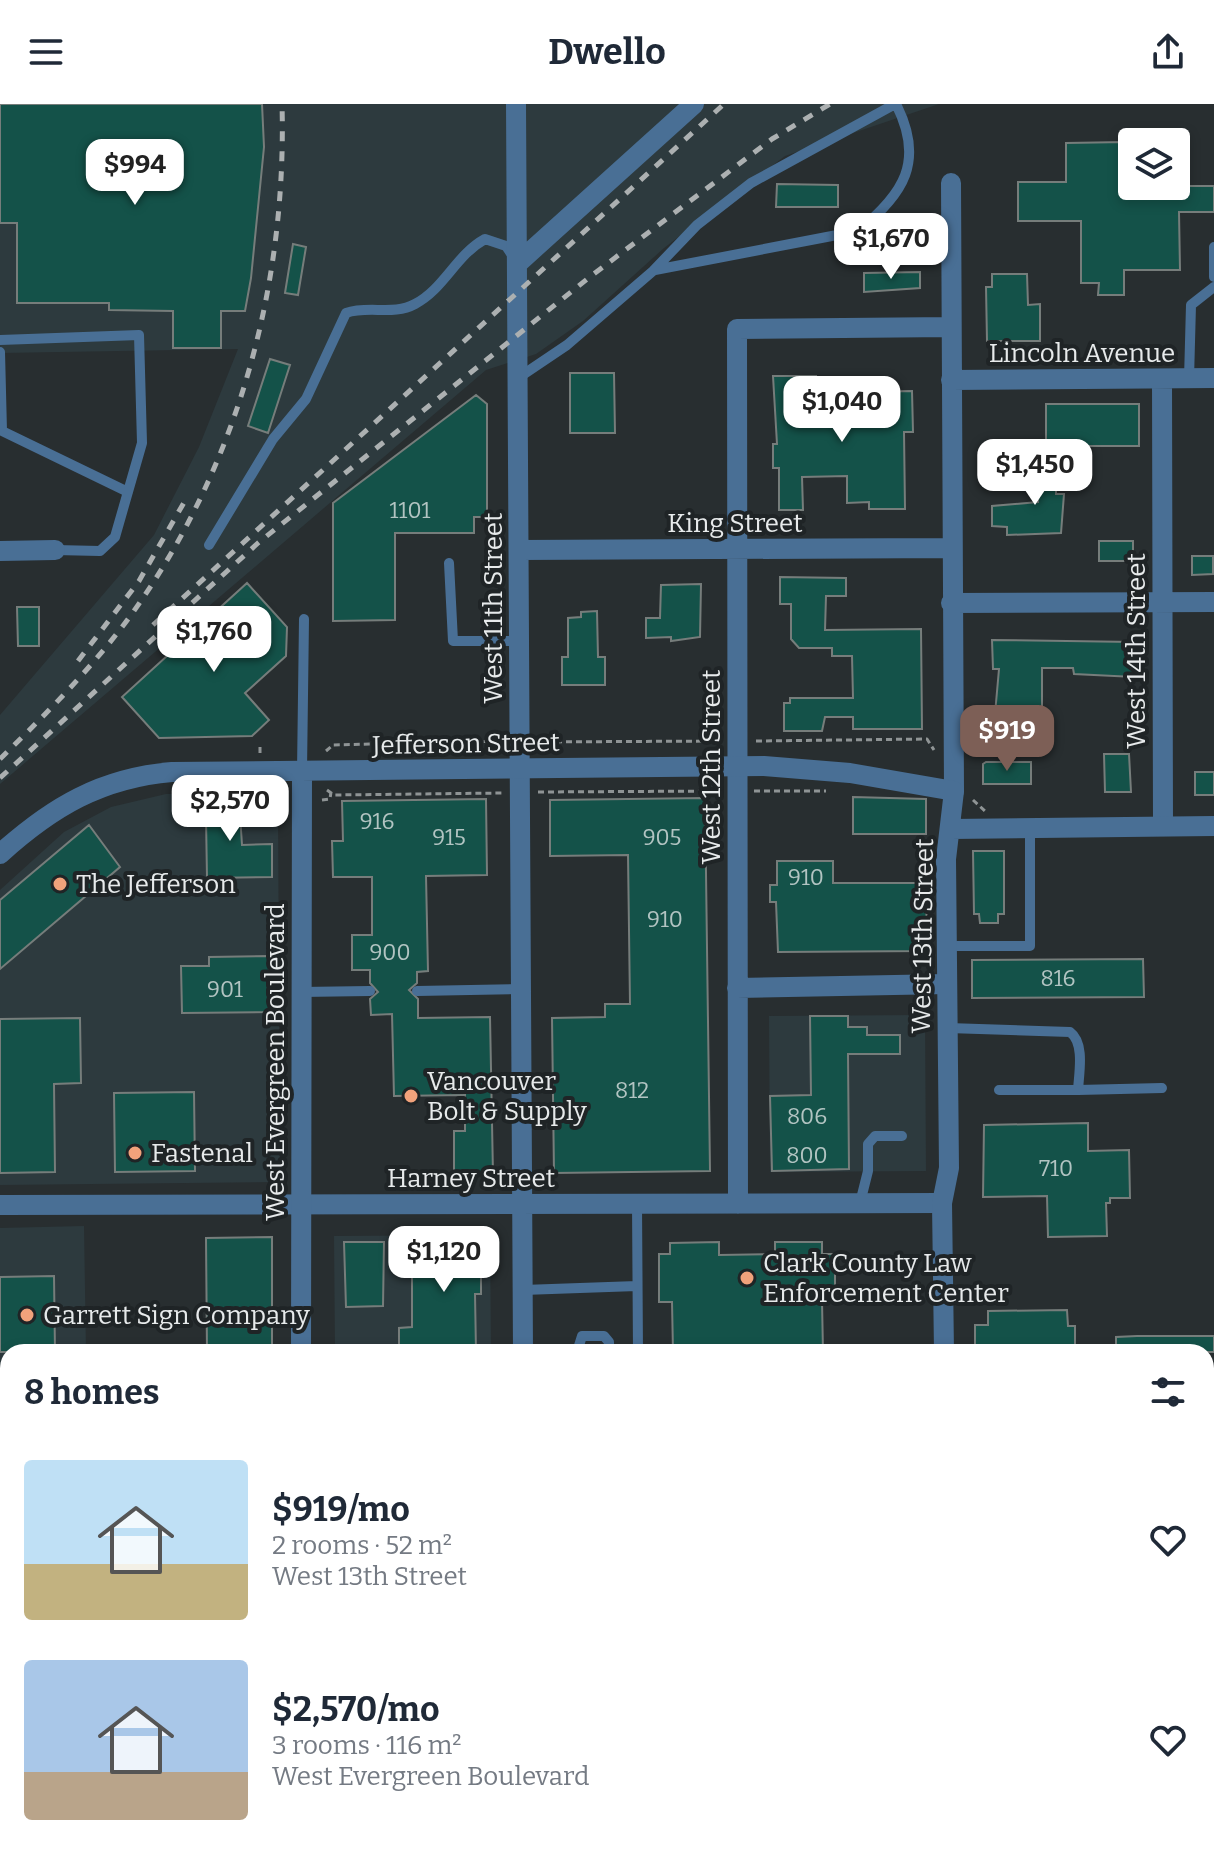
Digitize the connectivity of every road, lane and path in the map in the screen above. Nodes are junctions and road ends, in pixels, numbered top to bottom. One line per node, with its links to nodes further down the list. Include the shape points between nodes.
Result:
1 (516, 104): 6 (street, West 11th Street)
2 (694, 104): 6 (street)
3 (895, 104): 7 (lane, via 751,183 697,225); 7 (lane, via 908,128 907,176 858,231)
4 (951, 183): 10 (street, West 13th Street)
5 (1214, 247): 8 (lane)
6 (518, 263): 14 (street, West 11th Street); 20 (lane, via 506,246 485,239 413,305 346,313 306,399 273,439)
7 (653, 271): 14 (lane, via 567,345)
8 (1214, 277)
9 (1214, 287): 17 (lane, via 1191,305)
10 (951, 327): 11 (street, Lincoln Avenue); 18 (street, West 13th Street)
11 (737, 329): 22 (street, West 12th Street)
12 (0, 340): 19 (lane, via 139,335 142,443)
13 (0, 352): 19 (lane, via 2,431)
14 (518, 378): 24 (street, West 11th Street)
15 (1214, 378): 17 (street, Lincoln Avenue)
16 (1162, 379): 17 (street, Lincoln Avenue); 18 (street, Lincoln Avenue); 29 (street, West 14th Street)
17 (1189, 379)
18 (951, 380): 21 (street, West 13th Street)
19 (128, 492): 23 (lane, via 115,537 100,551)
20 (209, 545)
21 (951, 548): 22 (street, King Street); 28 (street, West 13th Street)
22 (737, 549): 24 (street, King Street); 39 (street, West 12th Street)
23 (55, 550): 25 (street)
24 (519, 550): 31 (street, West 11th Street)
25 (0, 551)
26 (449, 563): 31 (lane, via 453,641)
27 (1214, 602): 29 (street)
28 (951, 603): 29 (street); 45 (street, West 13th Street)
29 (1161, 603): 52 (street, West 14th Street)
30 (304, 619): 41 (lane)
31 (520, 641): 40 (street, West 11th Street)
32 (927, 739): 35 (path)
33 (500, 741): 41 (path, via 331,745)
34 (718, 741): 36 (path)
35 (757, 741)
36 (536, 742)
37 (260, 744): 38 (path)
38 (260, 753)
39 (736, 766): 40 (street, Jefferson Street); 45 (street, Jefferson Street, via 850,773); 59 (street, West 12th Street)
40 (520, 769): 41 (street, Jefferson Street); 60 (street, West 11th Street)
41 (302, 772): 43 (path); 56 (street, Jefferson Street, via 172,772 121,780 59,806); 63 (street, West Evergreen Boulevard)
42 (259, 789): 48 (path)
43 (331, 790): 47 (path); 51 (path, via 330,799)
44 (721, 791): 46 (path)
45 (954, 791): 55 (street, West 13th Street)
46 (535, 792)
47 (500, 793)
48 (260, 797)
49 (280, 799): 50 (path)
50 (274, 800)
51 (322, 800)
52 (1163, 826): 53 (street); 54 (street)
53 (1214, 826)
54 (1030, 827): 55 (street); 57 (lane, via 1030,946)
55 (951, 829): 57 (street, West 13th Street)
56 (0, 854)
57 (947, 946): 58 (street, West 13th Street)
58 (947, 984): 59 (street); 64 (street, West 13th Street)
59 (737, 988): 74 (street, West 12th Street)
60 (522, 989): 62 (lane); 72 (street, West 11th Street)
61 (370, 991): 63 (lane)
62 (417, 991)
63 (301, 992): 69 (street, West Evergreen Boulevard)
64 (948, 1028): 67 (lane, via 1070,1032 1079,1049); 71 (street, West 13th Street, via 949,1168)
65 (1162, 1088): 67 (lane)
66 (999, 1090): 67 (lane)
67 (1078, 1090)
68 (902, 1136): 70 (lane, via 875,1136 868,1144)
69 (300, 1203): 72 (street, Harney Street); 75 (street, Harney Street); 78 (street, West Evergreen Boulevard)
70 (860, 1203): 71 (street, Harney Street); 74 (street, Harney Street)
71 (942, 1203): 83 (street, West 13th Street)
72 (523, 1204): 73 (street, Harney Street); 77 (street, West 11th Street)
73 (637, 1204): 74 (street, Harney Street); 76 (lane)
74 (738, 1204)
75 (0, 1205)
76 (637, 1286): 77 (lane); 82 (lane)
77 (523, 1290): 79 (street, West 11th Street)
78 (301, 1344)
79 (523, 1344)
80 (580, 1344): 81 (lane, via 582,1336 604,1336)
81 (609, 1344)
82 (638, 1344)
83 (944, 1344)

